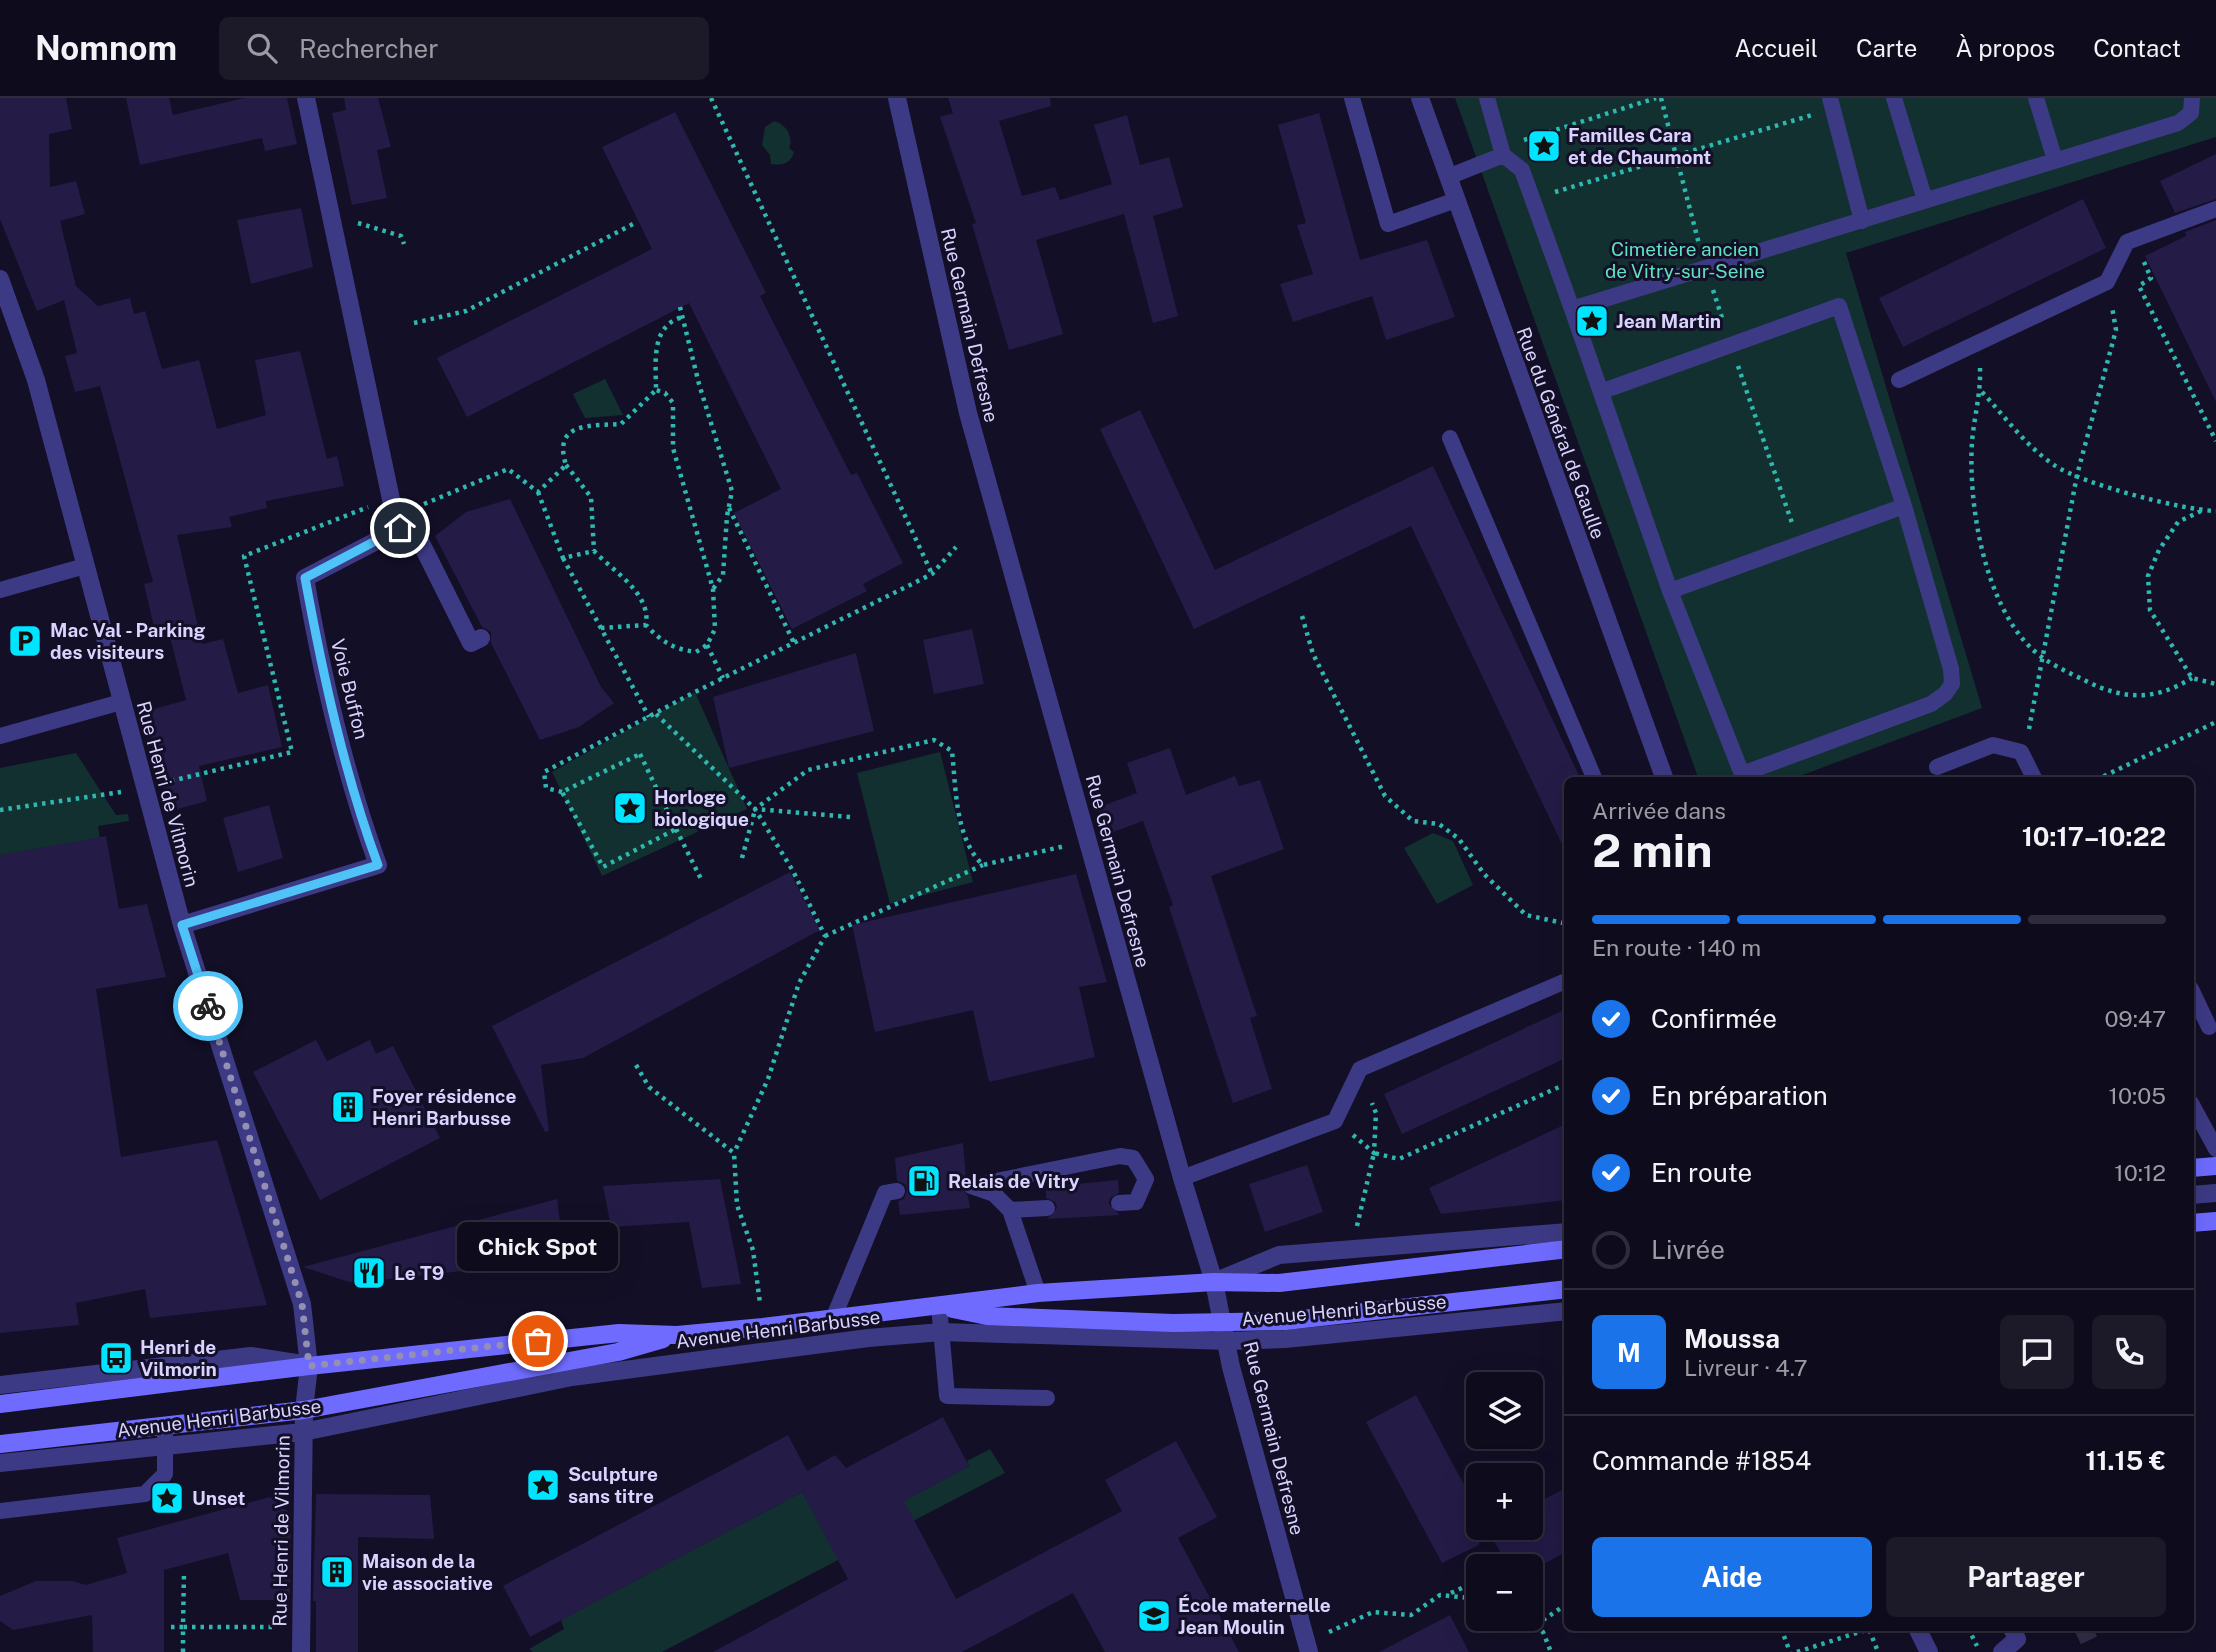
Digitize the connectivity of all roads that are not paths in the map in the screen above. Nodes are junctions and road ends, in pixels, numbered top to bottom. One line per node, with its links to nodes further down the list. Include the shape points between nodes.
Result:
1 (306, 98): 22 (street)
2 (897, 98): 43 (street, Rue Germain Defresne, via 968,412)
3 (1352, 98): 13 (lane, via 1388,224)
4 (1420, 98): 12 (street, Rue du Général de Gaulle)
5 (1487, 98): 10 (lane)
6 (1895, 98): 14 (lane)
7 (2036, 98): 11 (lane)
8 (2192, 98): 11 (lane, via 2191,113 2178,123)
9 (1831, 103): 16 (lane)
10 (1502, 151): 12 (lane); 18 (lane, via 1522,170)
11 (2055, 160): 14 (lane)
12 (1448, 177): 13 (street, Rue du Général de Gaulle)
13 (1456, 200): 32 (street, Rue du Général de Gaulle)
14 (1925, 200): 16 (lane)
15 (2216, 209): 19 (lane, via 2127,242 2107,282)
16 (1862, 222): 18 (lane)
17 (0, 279): 24 (street, Rue Henri de Vilmorin, via 36,380)
18 (1572, 309): 20 (lane)
19 (1899, 380)
20 (1603, 391): 23 (lane, via 1839,306); 26 (lane)
21 (1450, 438): 31 (lane)
22 (391, 501)
23 (1904, 506): 26 (lane); 26 (lane, via 1952,684 1931,704 1742,774)
24 (85, 566): 25 (lane); 28 (street, Rue Henri de Vilmorin)
25 (0, 590)
26 (1670, 591)
27 (481, 638): 34 (street, Voie Buffon, via 471,643 411,523 305,578 358,809 378,865)
28 (121, 702): 29 (lane); 34 (street, Rue Henri de Vilmorin)
29 (0, 736)
30 (1937, 767): 33 (lane, via 1993,745 2021,752)
31 (1594, 777)
32 (1664, 777)
33 (2034, 777)
34 (182, 925): 64 (street, Rue Henri de Vilmorin, via 302,1304)
35 (1564, 982): 43 (lane, via 1360,1069 1335,1121)
36 (2194, 994): 37 (lane)
37 (2212, 1025): 38 (lane)
38 (2216, 1042)
39 (2194, 1109): 40 (lane)
40 (2216, 1149)
41 (2216, 1166): 42 (main road)
42 (2194, 1168)
43 (1182, 1178): 54 (street, Rue Germain Defresne)
44 (897, 1191): 59 (lane, via 885,1193)
45 (2216, 1193): 46 (street)
46 (2194, 1195)
47 (1119, 1203): 49 (lane, via 1136,1202 1146,1179 1133,1158 1120,1156 969,1186 994,1194)
48 (1047, 1208): 49 (lane)
49 (1010, 1210): 56 (lane)
50 (2216, 1221): 51 (main road)
51 (2194, 1223)
52 (1564, 1232): 54 (street, Avenue Henri Barbusse, via 1279,1255)
53 (1564, 1249): 54 (main road, Avenue Henri Barbusse, via 1279,1283)
54 (1214, 1282): 56 (main road, Avenue Henri Barbusse); 60 (street, Rue Germain Defresne)
55 (1564, 1289): 60 (main road, Avenue Henri Barbusse, via 1285,1321)
56 (1038, 1293): 57 (main road, Avenue Henri Barbusse)
57 (939, 1306): 59 (main road, Avenue Henri Barbusse); 60 (main road, Avenue Henri Barbusse, via 987,1316); 61 (lane)
58 (1564, 1311): 63 (street, Avenue Henri Barbusse)
59 (833, 1319): 62 (main road, Avenue Henri Barbusse)
60 (1223, 1322): 63 (street, Rue Germain Defresne)
61 (942, 1332): 63 (street, Avenue Henri Barbusse); 66 (lane, via 947,1396); 70 (street, Avenue Henri Barbusse, via 572,1377)
62 (677, 1335): 64 (main road, Avenue Henri Barbusse, via 619,1333); 68 (main road, Avenue Henri Barbusse, via 618,1352)
63 (1228, 1341): 77 (street, Rue Germain Defresne, via 1264,1495)
64 (309, 1366): 65 (street, Avenue Henri Barbusse, via 251,1356); 67 (main road, Avenue Henri Barbusse); 68 (street, Rue Henri de Vilmorin)
65 (0, 1385)
66 (1047, 1398)
67 (0, 1404)
68 (304, 1410): 69 (main road, Avenue Henri Barbusse); 70 (street, Rue Henri de Vilmorin)
69 (165, 1426): 71 (main road, Avenue Henri Barbusse); 72 (lane)
70 (303, 1432): 72 (street, Avenue Henri Barbusse); 78 (street, Rue Henri de Vilmorin)
71 (0, 1444)
72 (166, 1446): 73 (street, Avenue Henri Barbusse); 74 (lane, via 165,1474 145,1494)
73 (0, 1463)
74 (0, 1511)
75 (1918, 1631): 79 (street)
76 (2015, 1633): 80 (street)
77 (1307, 1646)
78 (300, 1652)
79 (1929, 1652)
80 (2001, 1652)

